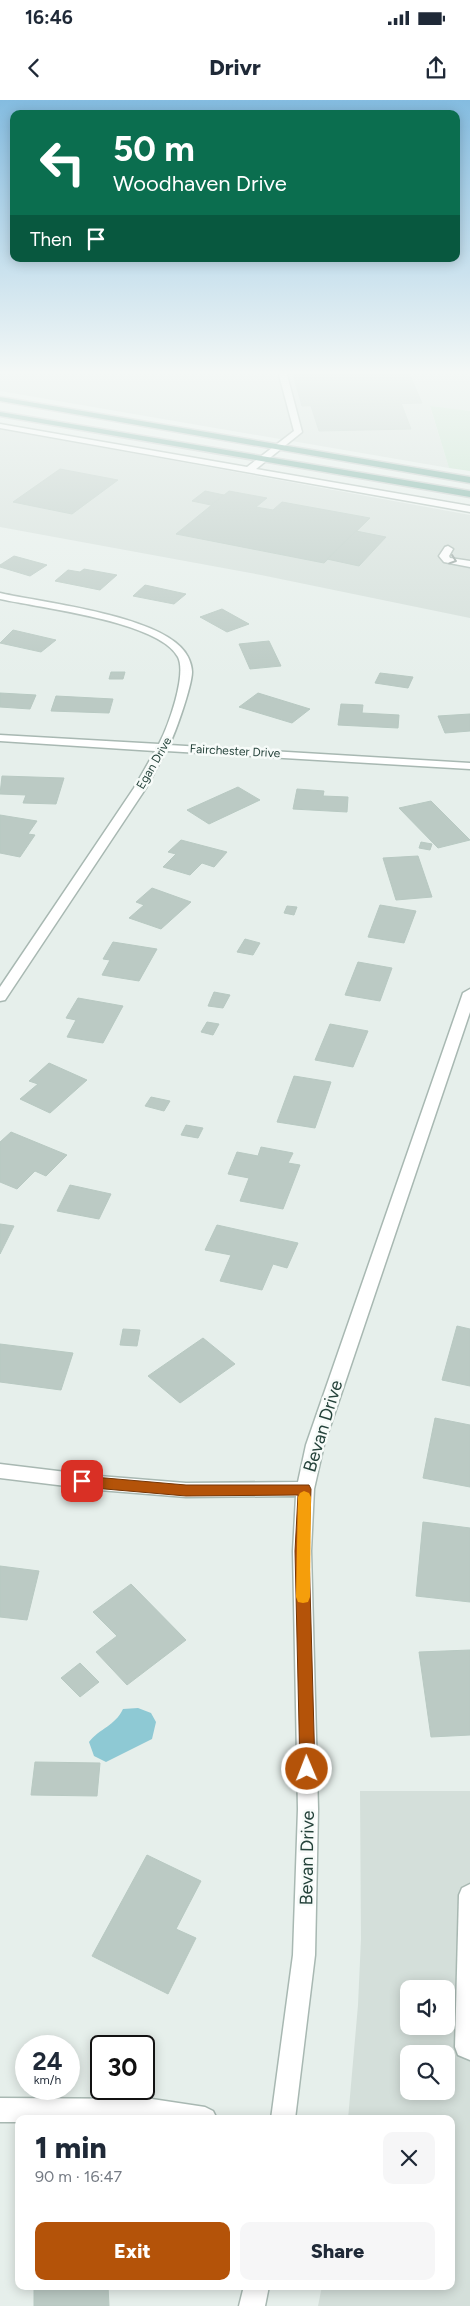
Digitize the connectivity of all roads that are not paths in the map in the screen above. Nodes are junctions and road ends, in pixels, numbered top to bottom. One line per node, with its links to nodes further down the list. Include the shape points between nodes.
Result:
1 (271, 474): 6 (street)
2 (348, 474): 5 (main road)
3 (435, 474): 4 (main road)
4 (470, 480)
5 (466, 493): 6 (street)
6 (450, 506): 7 (street)
7 (470, 510)
8 (448, 549): 9 (street, one-way to 9, via 444,556 447,560)
9 (470, 564)
10 (0, 596): 12 (street, Egan Drive, via 124,623 153,633 176,647 186,662 187,672 171,732)
11 (0, 738): 12 (street, Fairchester Drive)
12 (163, 747): 13 (street, Fairchester Drive); 15 (street, Egan Drive, via 140,788)
13 (470, 766)
14 (470, 994): 17 (street, Bevan Drive, via 315,1445)
15 (0, 997)
16 (0, 1470): 17 (street, via 186,1490)
17 (304, 1489): 22 (street, Bevan Drive, via 302,1551 308,1809 304,1955)
18 (470, 1895): 19 (street, via 466,2047)
19 (470, 2049)
20 (0, 2110): 21 (street)
21 (175, 2115)
22 (284, 2115)
23 (256, 2290): 24 (street)
24 (252, 2306)

